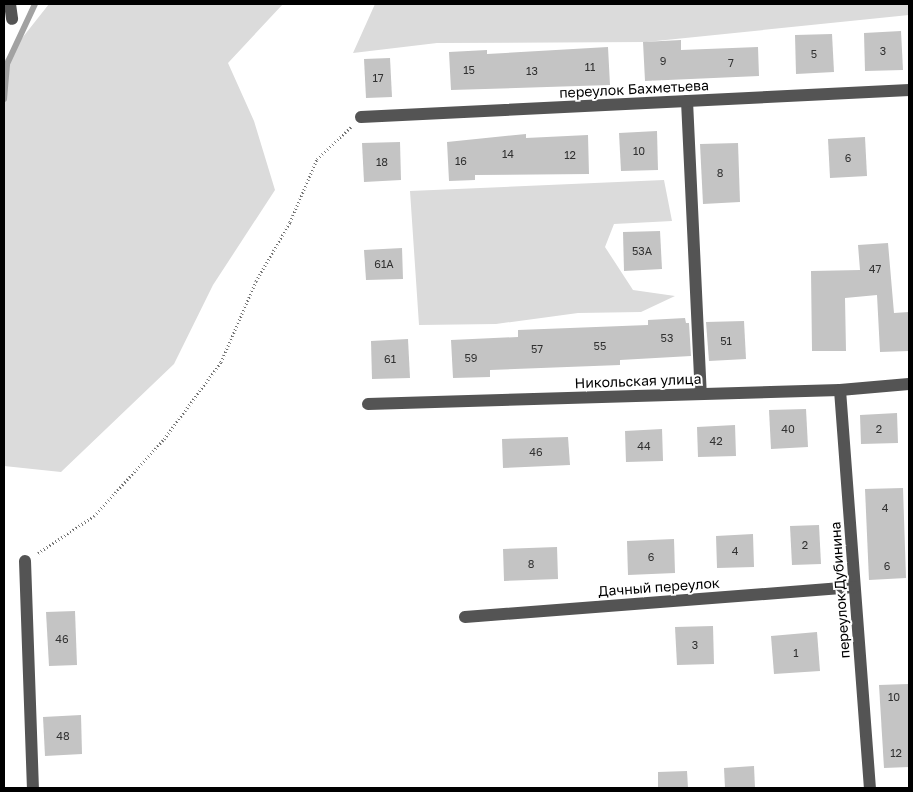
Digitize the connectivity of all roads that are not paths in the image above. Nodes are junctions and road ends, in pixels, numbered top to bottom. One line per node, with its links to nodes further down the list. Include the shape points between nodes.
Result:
1 (10, 4): 2 (street)
2 (12, 19)
3 (909, 90): 4 (street, переулок Бахметьева)
4 (687, 101): 5 (street, переулок Бахметьева); 8 (street)
5 (361, 117)
6 (909, 384): 7 (street, Никольская улица)
7 (840, 390): 8 (street, Никольская улица); 11 (street, переулок Дубинина)
8 (701, 394): 9 (street, Никольская улица)
9 (368, 404)
10 (25, 561): 13 (street)
11 (854, 587): 12 (street, Дачный переулок); 14 (street, переулок Дубинина)
12 (465, 617)
13 (33, 788)
14 (870, 788)

